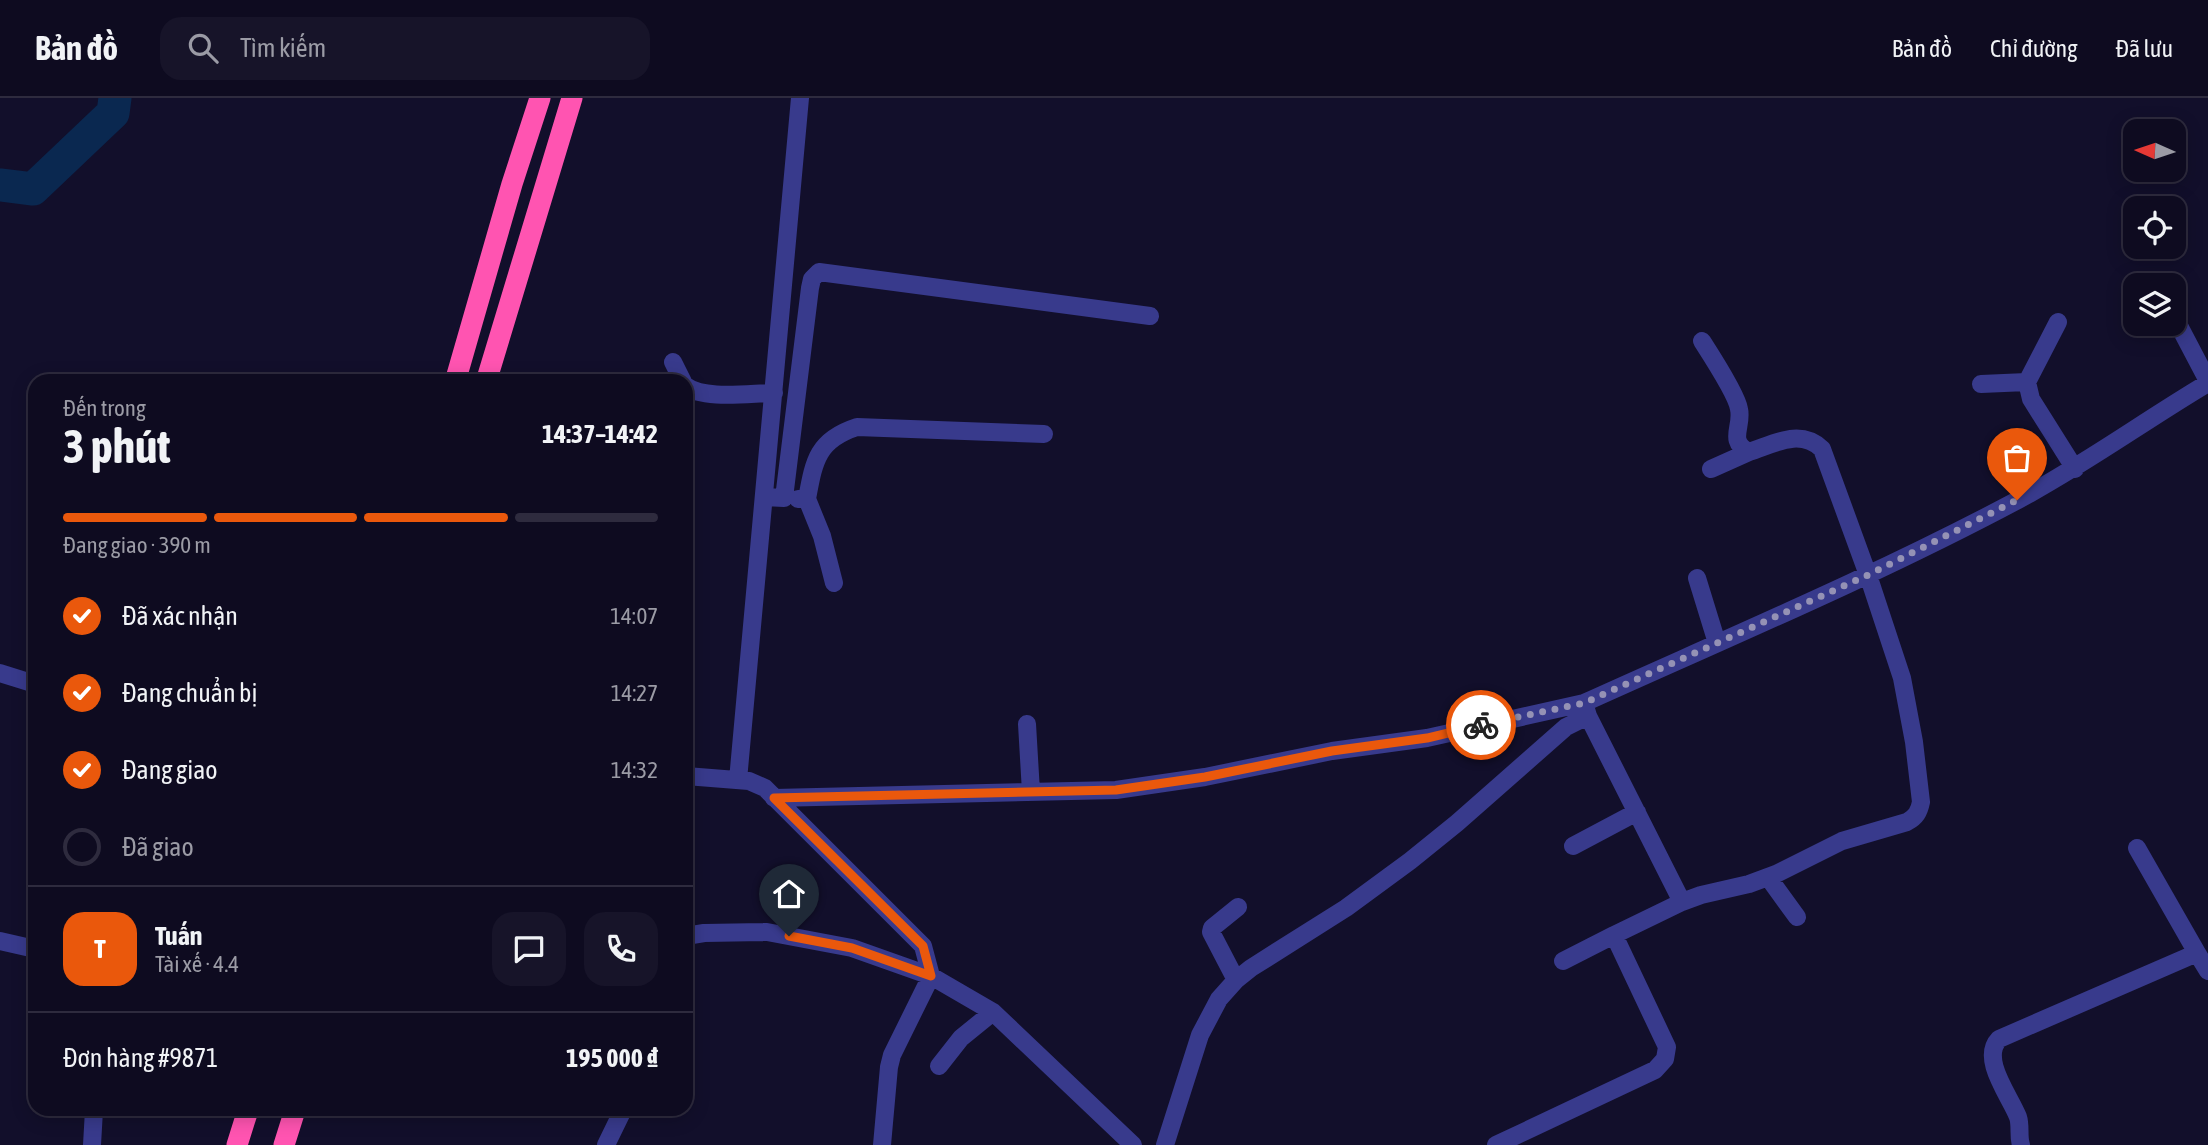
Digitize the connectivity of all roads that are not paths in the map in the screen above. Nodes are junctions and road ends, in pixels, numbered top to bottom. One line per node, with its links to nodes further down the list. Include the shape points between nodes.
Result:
1 (540, 98): 9 (highway)
2 (572, 98): 10 (highway)
3 (800, 98): 16 (street)
4 (1150, 316): 22 (street, via 819,272 810,288)
5 (2057, 322): 12 (street)
6 (2185, 336): 13 (street)
7 (1702, 341): 18 (street, via 1740,408 1737,440)
8 (673, 362): 11 (street)
9 (458, 374)
10 (488, 374)
11 (679, 374)
12 (2027, 382): 14 (street); 20 (street, via 2031,399)
13 (2208, 382): 20 (street)
14 (1981, 384)
15 (693, 391): 16 (street)
16 (774, 393): 21 (street)
17 (1044, 434): 23 (street, via 856,427 840,432 821,450)
18 (1749, 452): 19 (street); 24 (street, via 1799,437 1822,449)
19 (1711, 469)
20 (2074, 469): 24 (street)
21 (764, 497): 22 (street); 33 (street)
22 (784, 498): 23 (street)
23 (807, 499): 26 (street)
24 (1868, 575): 27 (street); 39 (street, via 1906,695 1919,810 1907,822 1842,841)
25 (1697, 578): 27 (street)
26 (834, 583)
27 (1717, 643): 30 (street)
28 (0, 673): 29 (street)
29 (28, 682)
30 (1586, 709): 34 (street, via 1183,780 1116,790); 36 (street); 51 (street, via 1410,861)
31 (1027, 724): 34 (street)
32 (693, 777): 33 (street)
33 (738, 780): 35 (street, via 765,788)
34 (1031, 792): 35 (street)
35 (774, 798): 50 (street, via 923,946)
36 (1637, 812): 37 (street); 40 (street)
37 (1573, 846)
38 (2137, 848): 47 (street)
39 (1768, 877): 40 (street); 42 (street)
40 (1682, 902): 44 (street)
41 (1238, 907): 51 (street, via 1211,932)
42 (1797, 917)
43 (693, 935): 50 (street, via 767,932 852,948)
44 (1614, 935): 48 (street); 66 (street, via 1667,1047 1665,1059 1655,1070)
45 (0, 942): 46 (street)
46 (28, 948)
47 (2197, 953): 49 (street); 58 (street, via 1995,1043 1992,1062 2020,1123)
48 (1563, 961)
49 (2208, 971)
50 (931, 976): 52 (street); 63 (street, via 892,1055)
51 (1236, 980): 65 (street, via 1219,999 1200,1035)
52 (993, 1012): 53 (street, via 961,1038); 64 (street)
53 (939, 1066)
54 (94, 1116): 59 (street)
55 (246, 1116): 60 (highway)
56 (293, 1116): 61 (highway)
57 (620, 1116): 62 (street)
58 (2016, 1143)
59 (92, 1145)
60 (237, 1145)
61 (284, 1145)
62 (606, 1145)
63 (882, 1145)
64 (1133, 1145)
65 (1165, 1145)
66 (1496, 1145)

